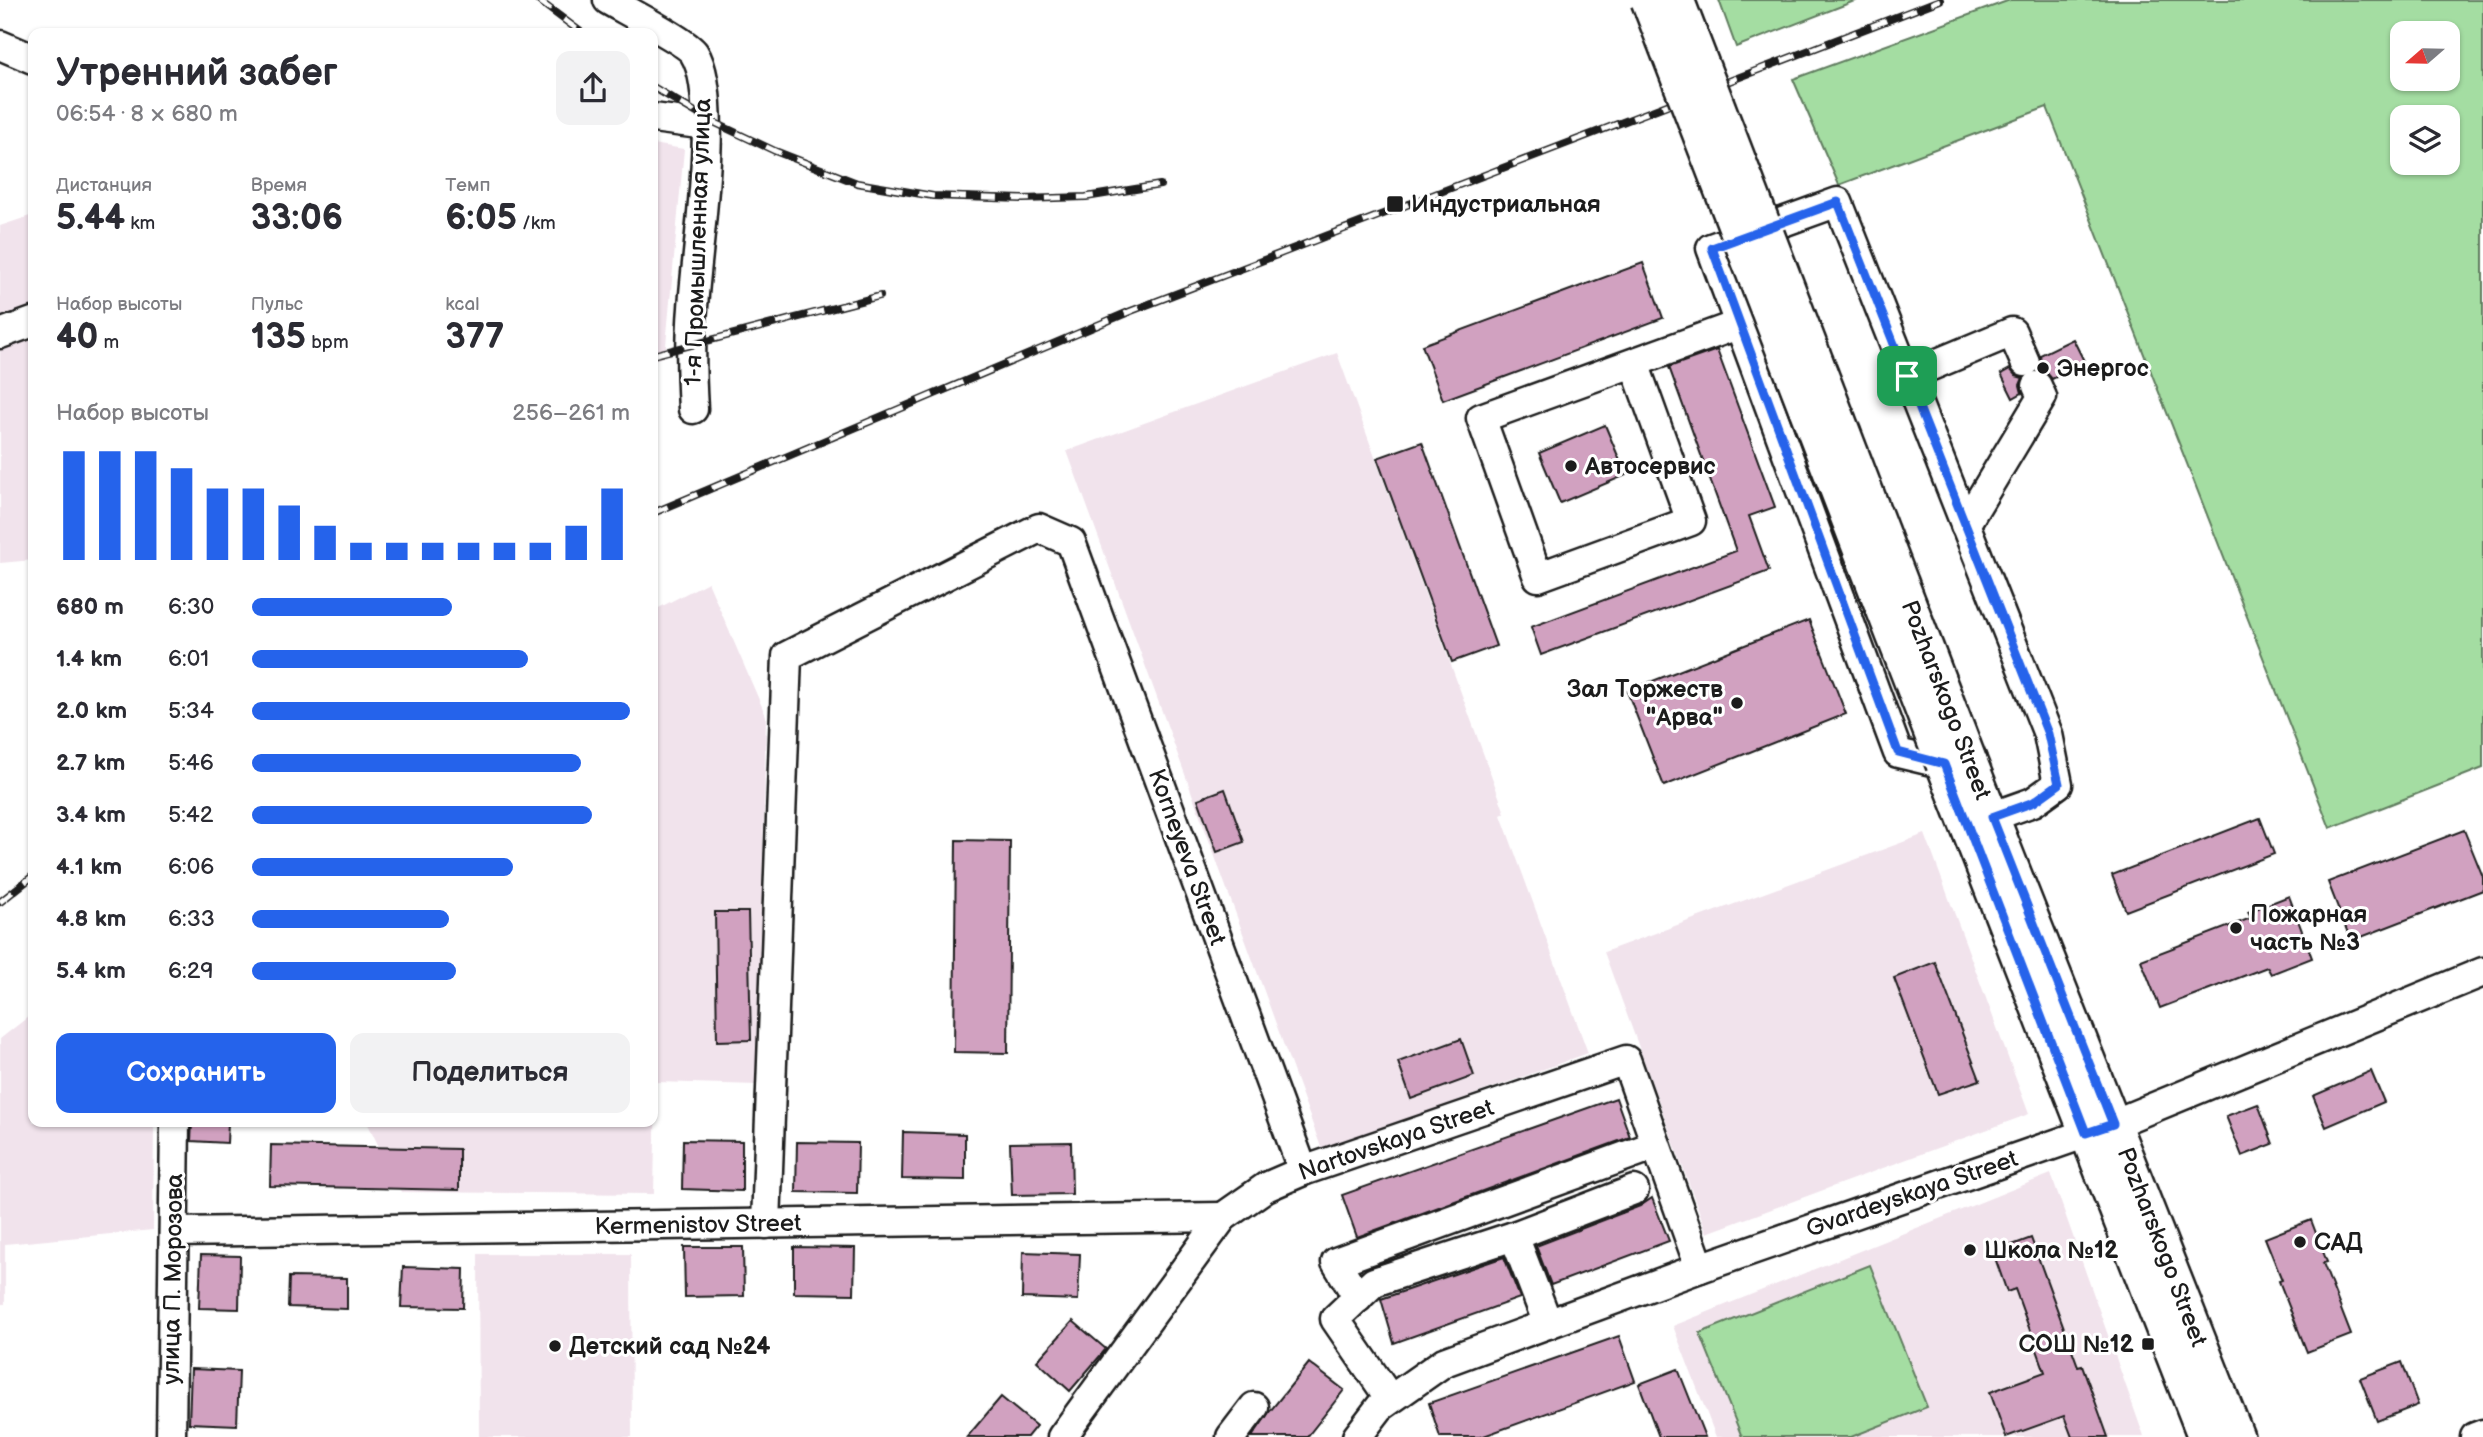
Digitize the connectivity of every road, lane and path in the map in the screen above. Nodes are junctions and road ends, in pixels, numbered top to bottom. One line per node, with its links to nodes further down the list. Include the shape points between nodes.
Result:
1 (608, 0): 4 (street, 1-я Промышленная улица)
2 (1648, 0): 17 (main road, Pozharskogo Street, bridge)
3 (1676, 0): 17 (main road, Pozharskogo Street, bridge)
4 (654, 28)
5 (658, 30): 9 (street, 1-я Промышленная улица, via 692,51 702,72)
6 (0, 45): 7 (street)
7 (28, 57)
8 (658, 119): 9 (street)
9 (708, 125): 15 (street, 1-я Промышленная улица, via 692,308)
10 (28, 324): 12 (street)
11 (1740, 324): 13 (street); 14 (street, via 1712,248 1838,202); 17 (street, via 1898,752)
12 (0, 334)
13 (1634, 363): 13 (street, via 1480,418 1538,577 1691,521)
14 (1907, 376): 16 (street); 16 (street, via 2012,332 2042,397)
15 (693, 409)
16 (1965, 525): 18 (street, via 2048,734 2059,784 2034,802)
17 (1956, 763): 18 (main road, Pozharskogo Street); 21 (main road, Pozharskogo Street)
18 (1992, 817): 21 (main road, Pozharskogo Street)
19 (2483, 972): 21 (street, Gvardeyskaya Street)
20 (175, 1127): 27 (street, улица П. Морозова)
21 (2100, 1129): 29 (street, Gvardeyskaya Street); 39 (main road, Pozharskogo Street); 40 (main road, Pozharskogo Street)
22 (1656, 1146): 23 (street, Nartovskaya Street, via 1626,1060); 29 (street, Nartovskaya Street); 30 (street, via 1336,1262)
23 (1303, 1171): 25 (street, Nartovskaya Street, via 1266,1187); 26 (street, Korneyeva Street, via 1071,542 1039,528 788,656)
24 (1634, 1190): 28 (street)
25 (1223, 1217): 26 (street, Kermenistov Street); 36 (street, Nartovskaya Street)
26 (766, 1224): 27 (street, Kermenistov Street)
27 (174, 1232): 35 (street, улица П. Морозова)
28 (1514, 1236): 30 (street, via 1374,1282); 31 (street)
29 (1700, 1268): 31 (street, Gvardeyskaya Street)
30 (1358, 1298): 32 (street, via 1335,1319)
31 (1548, 1324): 32 (street, Gvardeyskaya Street, via 1444,1362)
32 (1390, 1399): 38 (street, Gvardeyskaya Street)
33 (1254, 1407): 37 (street)
34 (2483, 1434): 41 (street)
35 (171, 1437)
36 (1062, 1437)
37 (1231, 1437)
38 (1357, 1437)
39 (2206, 1437)
40 (2236, 1437)
41 (2475, 1437)

